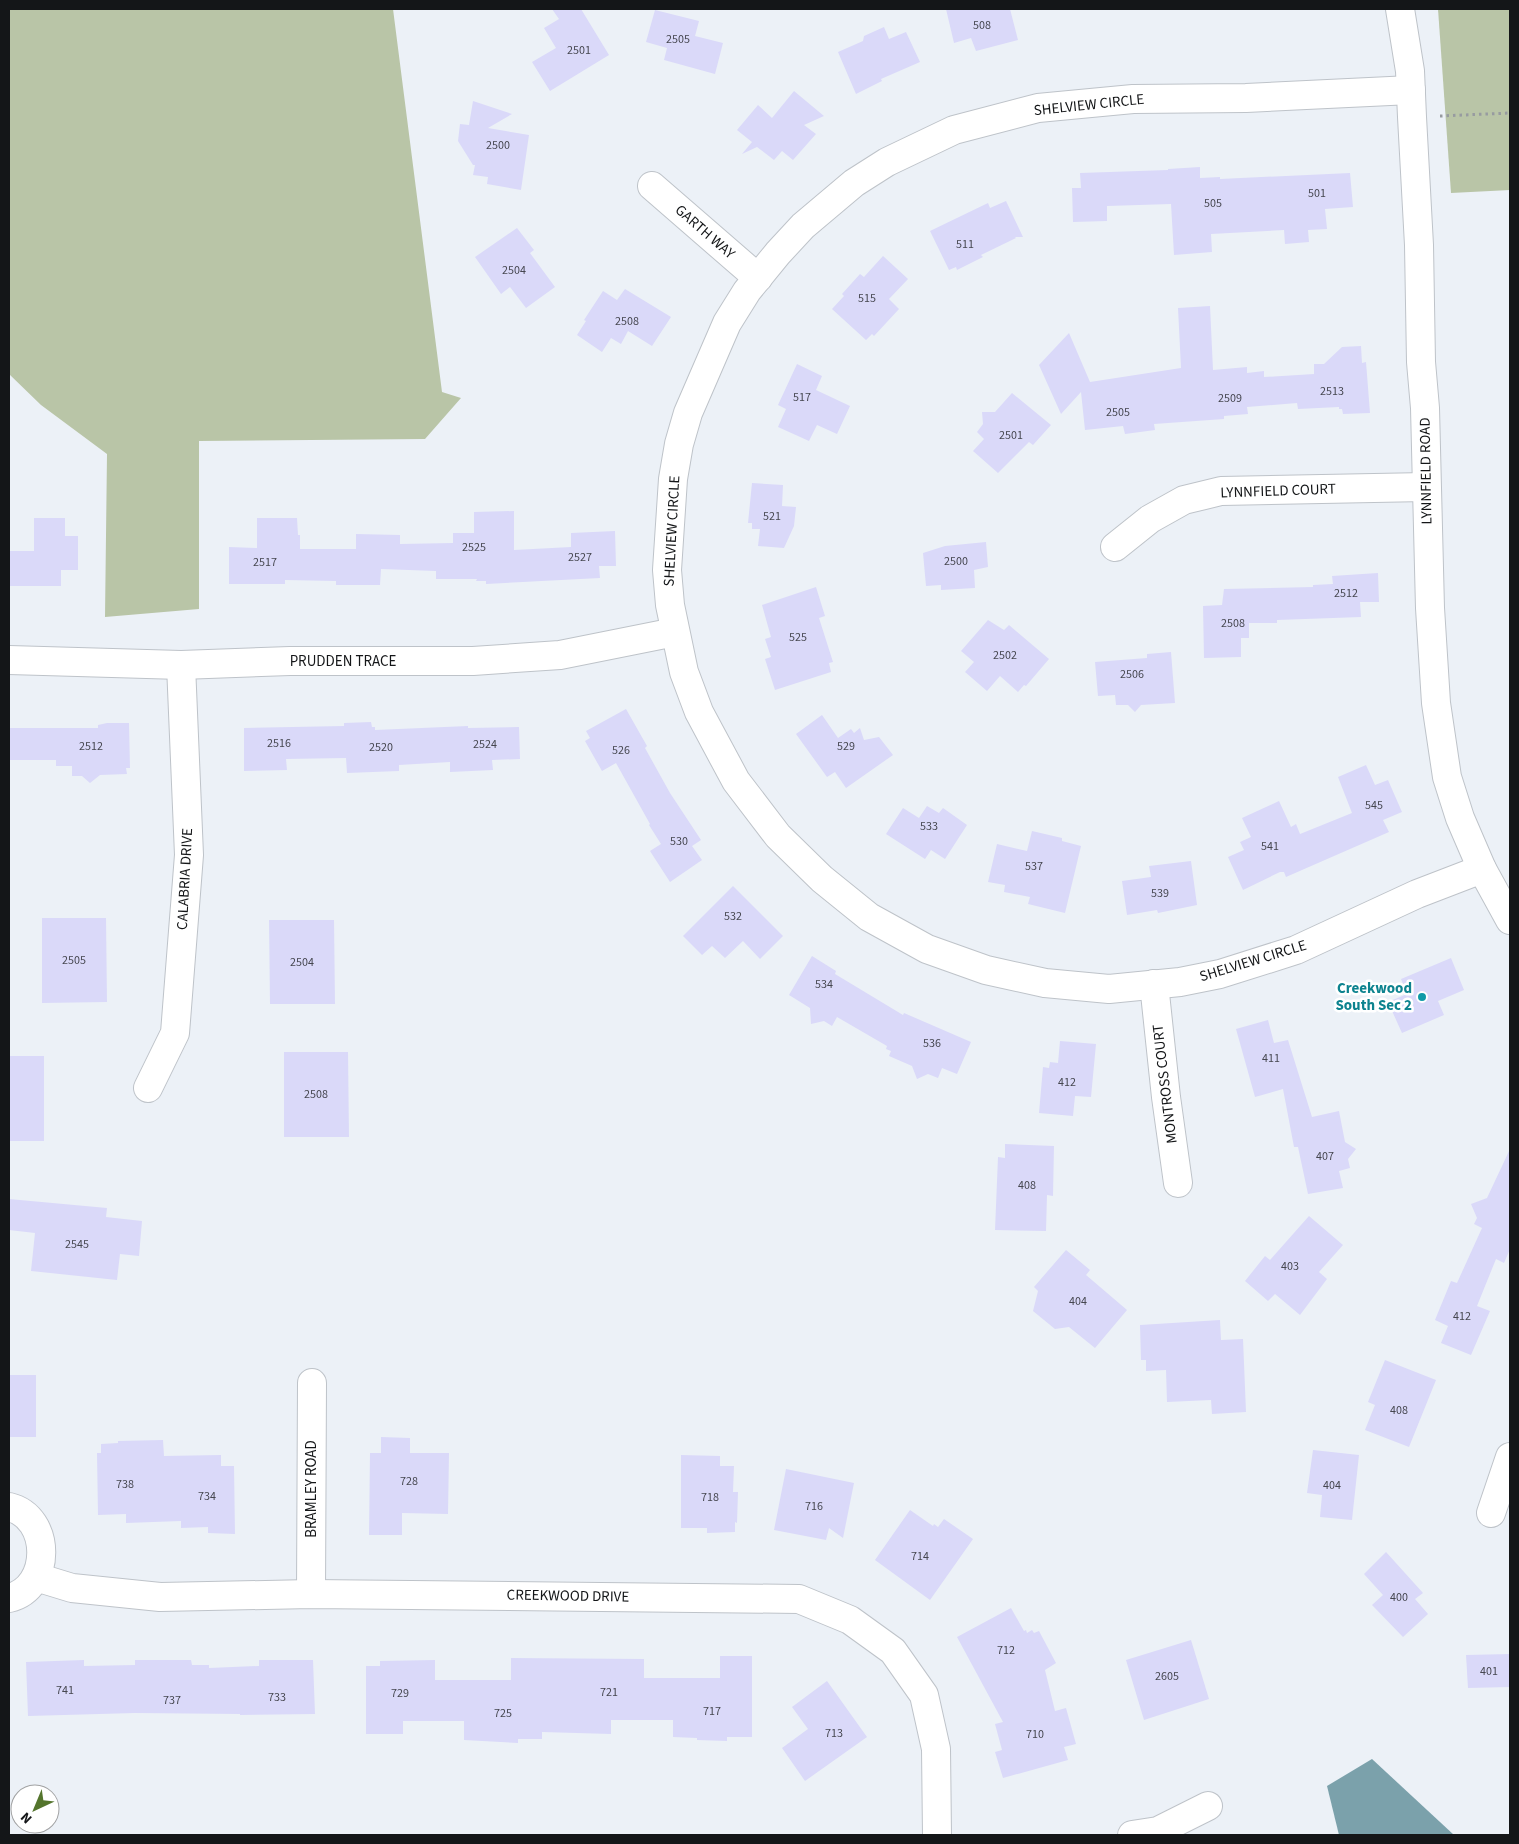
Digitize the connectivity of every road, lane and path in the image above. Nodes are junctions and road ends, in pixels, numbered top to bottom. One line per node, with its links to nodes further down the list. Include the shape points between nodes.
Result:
1 (1400, 9): 2 (street, LYNNFIELD ROAD)
2 (1411, 90): 4 (street, LYNNFIELD ROAD); 6 (street, SHELVIEW CIRCLE, via 1246,98 1133,99 1038,108 954,130 887,162 854,183 802,226)
3 (1510, 113): 4 (path)
4 (1412, 117): 7 (street, LYNNFIELD ROAD)
5 (652, 186): 6 (street, GARTH WAY)
6 (758, 278): 9 (street, SHELVIEW CIRCLE, via 727,323 688,413 679,444 673,478 667,570)
7 (1426, 487): 8 (street, LYNNFIELD COURT, via 1220,491 1184,500 1150,519); 12 (street, LYNNFIELD ROAD, via 1436,703 1447,777)
8 (1115, 547)
9 (675, 632): 11 (street, PRUDDEN TRACE, via 560,655 473,661 290,661); 14 (street, SHELVIEW CIRCLE, via 684,672 699,712 736,781 778,836 822,879 869,917 927,949 986,970 1045,983 1109,989)
10 (9, 660): 11 (street, PRUDDEN TRACE)
11 (181, 665): 15 (street, CALABRIA DRIVE, via 189,855 174,1033)
12 (1482, 869): 13 (street, LYNNFIELD ROAD); 14 (street, SHELVIEW CIRCLE, via 1417,894 1296,950 1220,974)
13 (1510, 920)
14 (1154, 984): 16 (street, MONTROSS COURT)
15 (148, 1088)
16 (1178, 1183)
17 (312, 1383): 22 (street, BRAMLEY ROAD)
18 (1510, 1457): 20 (street)
19 (9, 1507): 21 (street, via 27,1517 36,1530 42,1546)
20 (1491, 1513)
21 (36, 1577): 22 (street, CREEKWOOD DRIVE, via 72,1588 160,1597); 23 (street, via 26,1589)
22 (311, 1594): 25 (street, CREEKWOOD DRIVE, via 799,1599 850,1620 893,1650 924,1695 936,1749)
23 (9, 1598)
24 (1208, 1806): 26 (street, via 1158,1831)
25 (937, 1835)
26 (1132, 1835)

